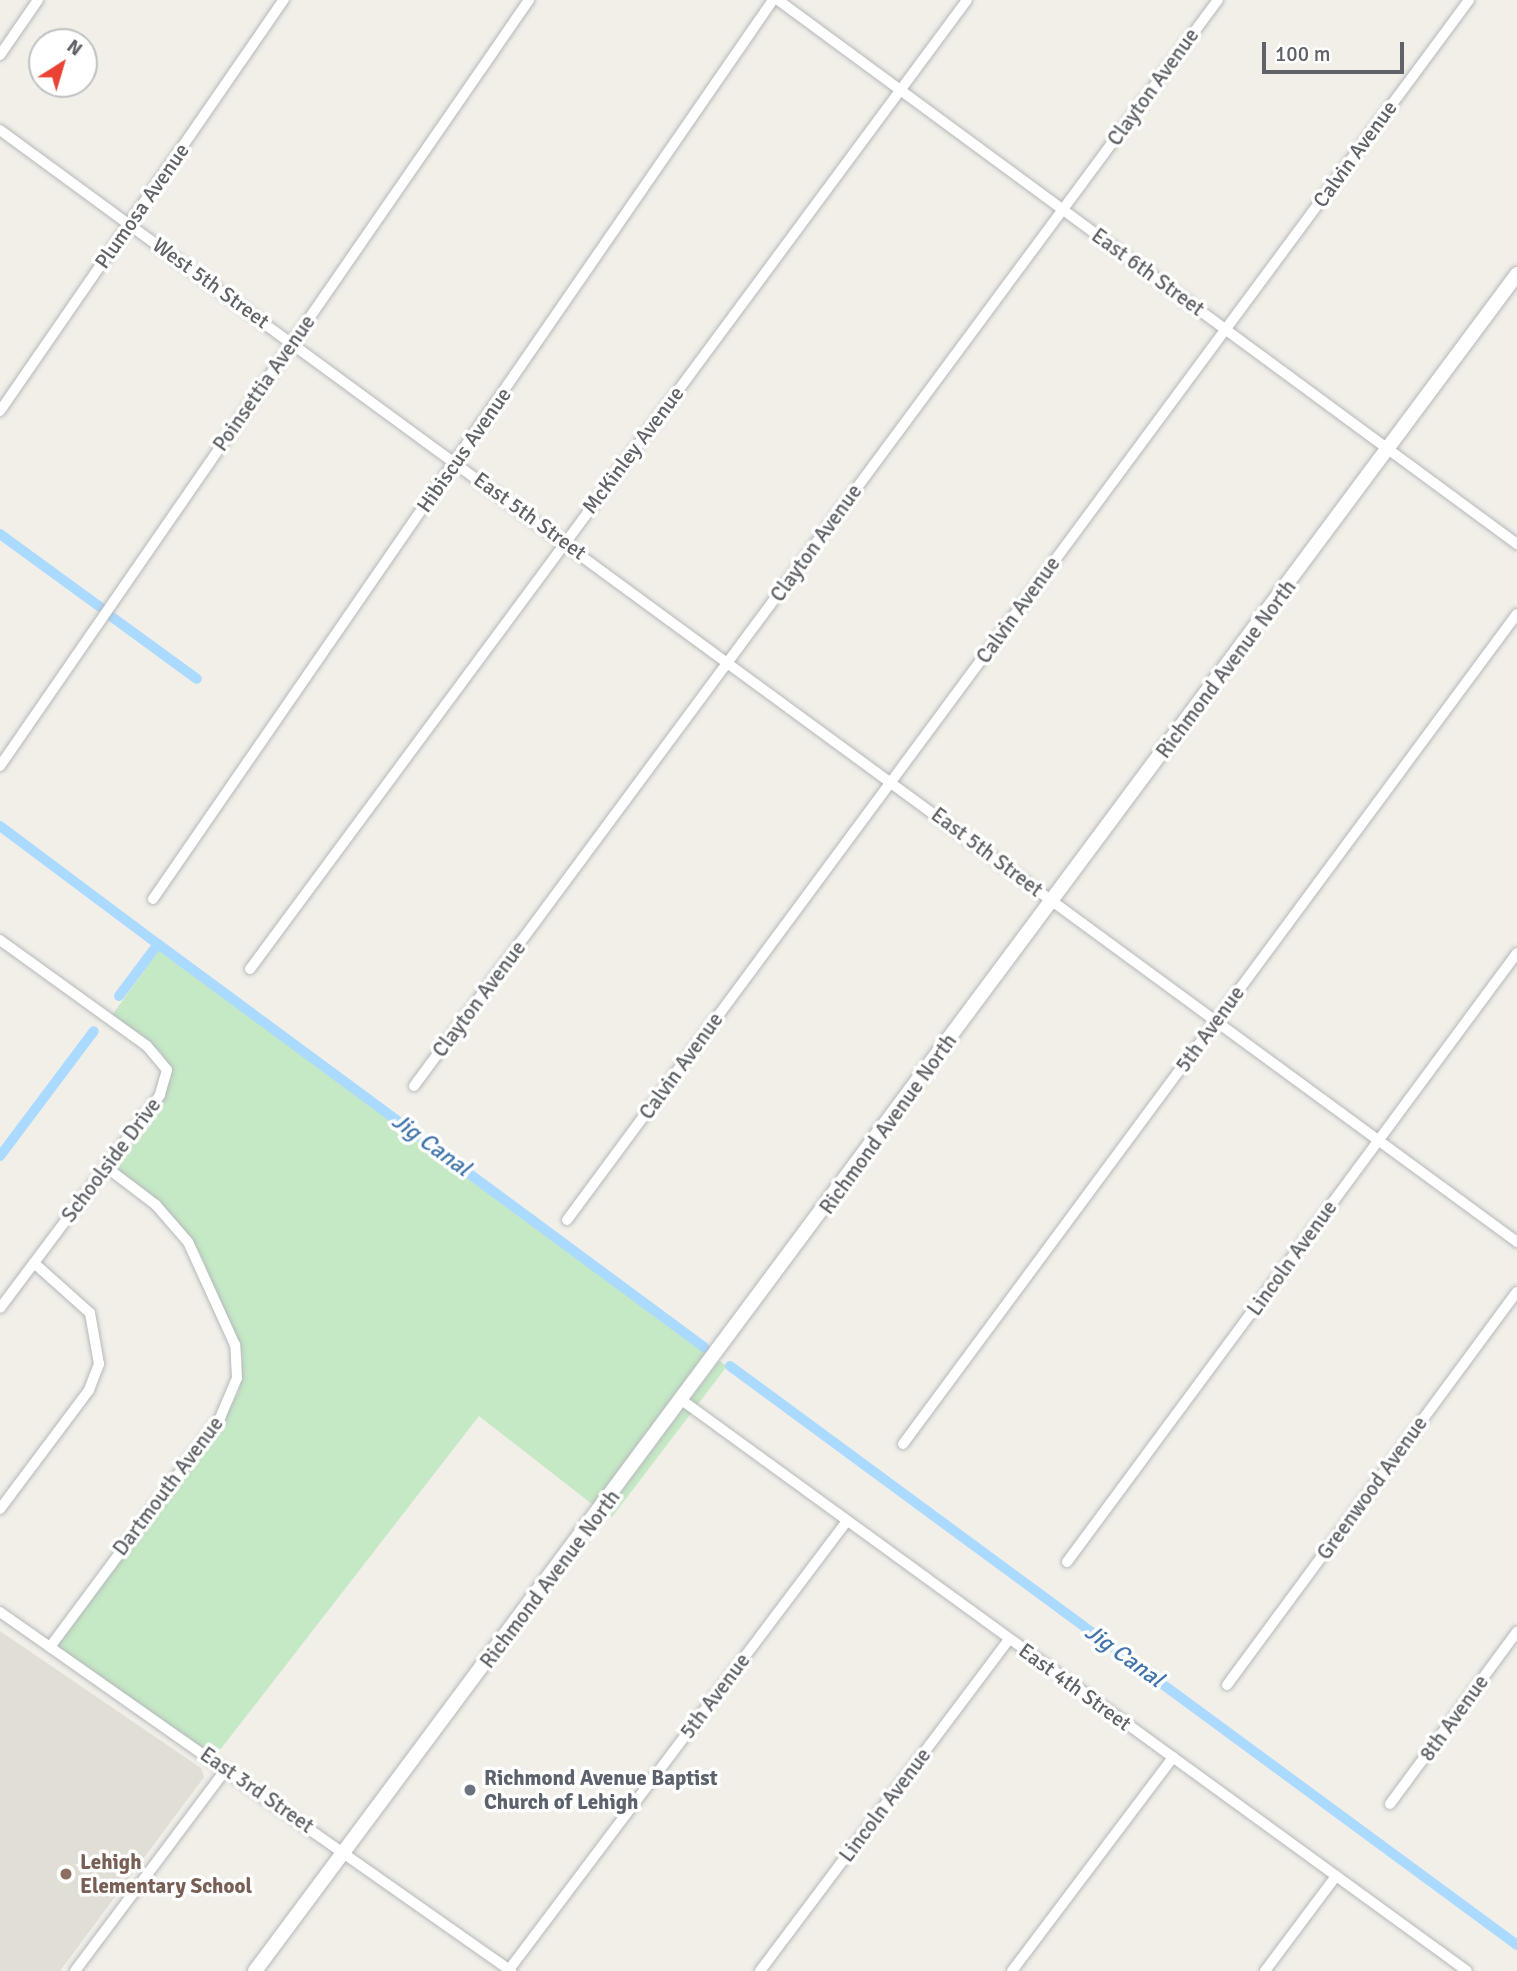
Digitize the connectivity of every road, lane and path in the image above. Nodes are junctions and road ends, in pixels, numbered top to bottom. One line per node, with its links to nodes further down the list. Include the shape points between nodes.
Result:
1 (38, 0): 8 (street)
2 (284, 0): 12 (street, Plumosa Avenue)
3 (529, 0): 15 (street, Poinsettia Avenue)
4 (776, 0): 9 (street, East 6th Street); 18 (street, Hibiscus Avenue)
5 (967, 0): 9 (street, McKinley Avenue)
6 (1218, 0): 11 (street, Clayton Avenue)
7 (1469, 0): 14 (street, Calvin Avenue)
8 (0, 55)
9 (900, 90): 11 (street, East 6th Street); 19 (street, McKinley Avenue)
10 (0, 130): 12 (street, West 5th Street)
11 (1063, 209): 14 (street, East 6th Street); 22 (street, Clayton Avenue)
12 (129, 224): 15 (street, West 5th Street); 16 (street, Plumosa Avenue)
13 (1517, 274): 17 (street, Richmond Avenue North)
14 (1226, 330): 17 (street, East 6th Street); 24 (street, Calvin Avenue)
15 (292, 343): 18 (street, West 5th Street); 23 (street, Poinsettia Avenue)
16 (0, 411)
17 (1388, 449): 20 (street, East 6th Street); 26 (street, Richmond Avenue North)
18 (456, 462): 19 (street, East 5th Street); 25 (street, Hibiscus Avenue)
19 (566, 542): 22 (street, East 5th Street); 29 (street, McKinley Avenue)
20 (1517, 544)
21 (1517, 614): 30 (street, 5th Avenue)
22 (729, 662): 24 (street, East 5th Street); 31 (street, Clayton Avenue)
23 (0, 766)
24 (892, 782): 26 (street, East 5th Street); 34 (street, Calvin Avenue)
25 (153, 899)
26 (1053, 901): 30 (street, East 5th Street); 39 (street, Richmond Avenue North)
27 (0, 940): 33 (street, Schoolside Drive, via 147,1046 167,1070 160,1095)
28 (1517, 953): 32 (street, Lincoln Avenue)
29 (250, 969)
30 (1216, 1020): 32 (street, East 5th Street); 40 (street, 5th Avenue)
31 (414, 1086)
32 (1379, 1140): 35 (street, East 5th Street); 43 (street, Lincoln Avenue)
33 (106, 1167): 36 (street, Schoolside Drive); 47 (street, Dartmouth Avenue, via 178,1227 222,1311 237,1361 226,1408)
34 (567, 1220)
35 (1517, 1242)
36 (34, 1264): 38 (street, Schoolside Drive); 41 (street, via 90,1313 100,1364 89,1390)
37 (1517, 1292): 48 (street, Greenwood Avenue)
38 (0, 1308)
39 (684, 1401): 42 (street, East 4th Street); 52 (street, Richmond Avenue North)
40 (904, 1444)
41 (0, 1509)
42 (846, 1521): 46 (street, East 4th Street); 54 (street, 5th Avenue)
43 (1067, 1562)
44 (0, 1612): 47 (street, East 3rd Street)
45 (1517, 1632): 51 (street, 8th Avenue)
46 (1009, 1639): 49 (street, East 4th Street); 57 (street, Lincoln Avenue)
47 (50, 1647): 50 (street, East 3rd Street)
48 (1227, 1685)
49 (1173, 1758): 53 (street, East 4th Street); 58 (street)
50 (226, 1769): 52 (street, East 3rd Street); 55 (street)
51 (1390, 1804)
52 (344, 1852): 54 (street, East 3rd Street); 56 (street, Richmond Avenue North)
53 (1336, 1876): 59 (street); 60 (street, East 4th Street)
54 (509, 1970)
55 (75, 1971)
56 (255, 1971)
57 (760, 1971)
58 (1012, 1971)
59 (1265, 1971)
60 (1467, 1971)

